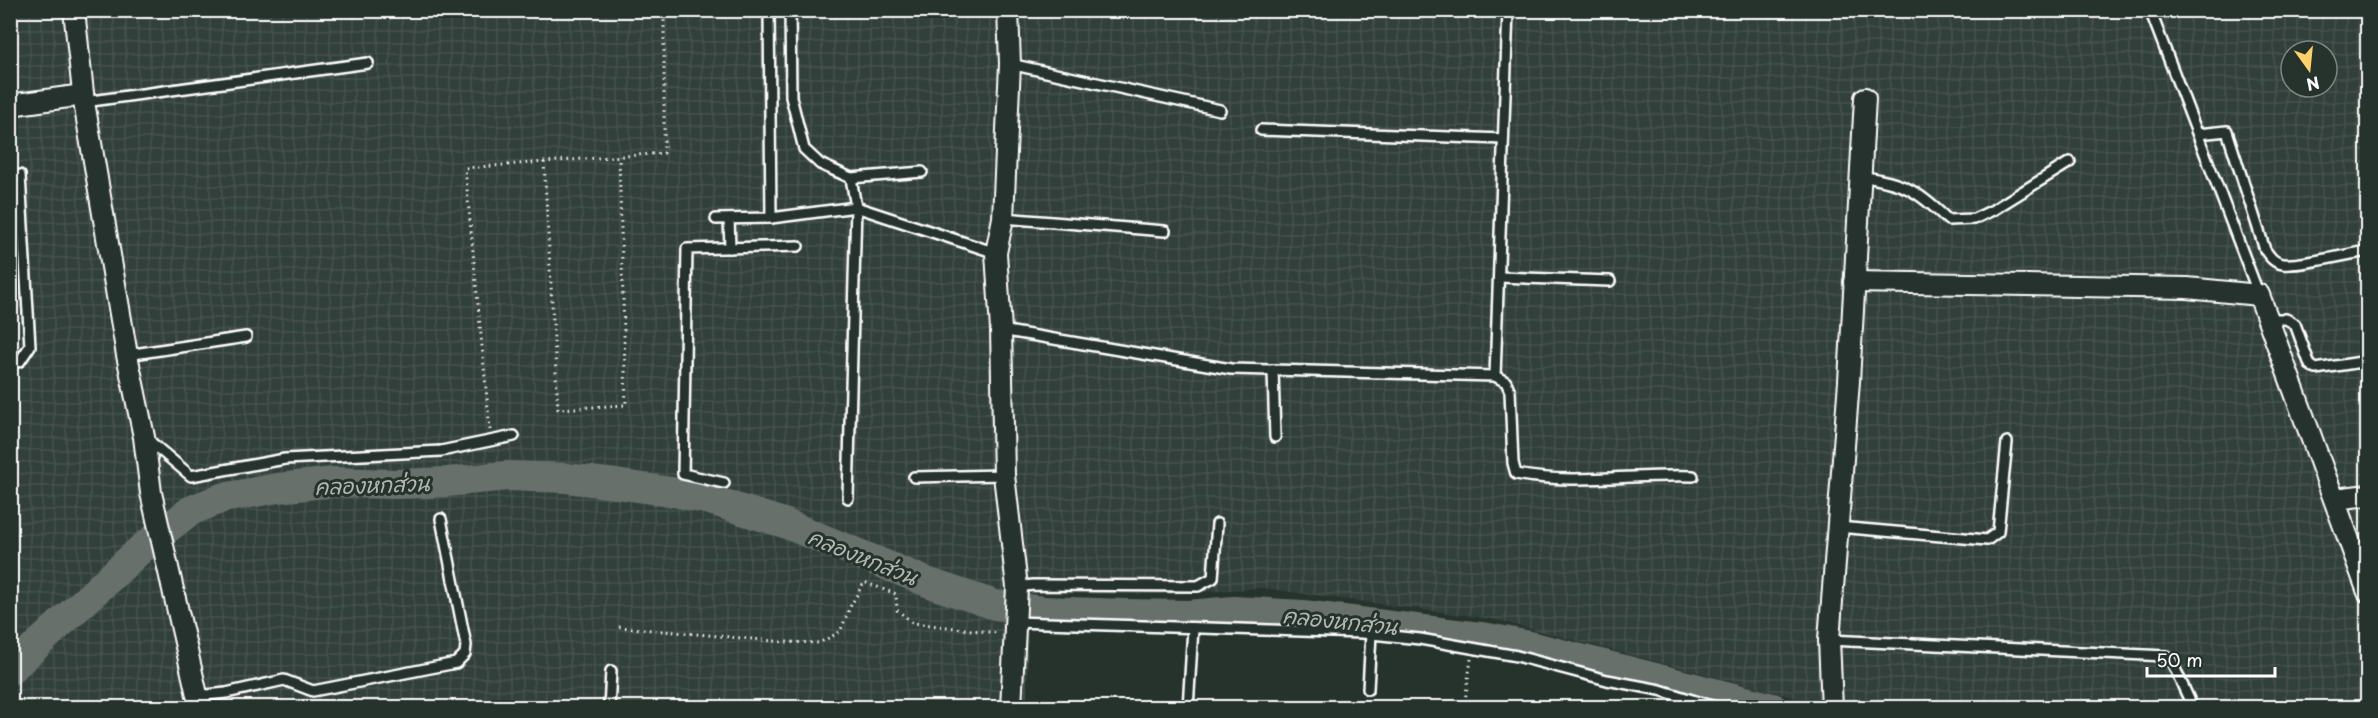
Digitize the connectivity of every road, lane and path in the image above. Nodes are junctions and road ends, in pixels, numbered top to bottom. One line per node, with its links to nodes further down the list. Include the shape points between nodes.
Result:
1 (74, 10): 10 (street)
2 (664, 10): 17 (path, via 664,153)
3 (769, 10): 25 (lane)
4 (790, 10): 23 (lane, via 791,97 804,149 820,164)
5 (1008, 10): 9 (street)
6 (1508, 10): 16 (lane)
7 (2150, 10): 15 (lane)
8 (368, 63): 10 (lane)
9 (1010, 64): 13 (lane); 26 (street)
10 (84, 98): 12 (street); 41 (street)
11 (1865, 98): 22 (street)
12 (10, 105)
13 (1220, 110)
14 (1261, 130): 16 (lane)
15 (2198, 134): 32 (lane, via 2227,130 2265,250 2273,260 2296,263); 37 (lane)
16 (1503, 140): 34 (lane)
17 (619, 156): 18 (path); 18 (path, via 626,405 558,409)
18 (544, 162): 49 (path, via 465,168)
19 (2070, 162): 22 (lane, via 1974,219 1948,220 1910,188)
20 (922, 171): 23 (lane)
21 (20, 175): 43 (lane, via 30,346 20,361)
22 (1860, 176): 36 (street)
23 (851, 178): 24 (lane)
24 (856, 207): 25 (lane); 33 (lane); 56 (lane)
25 (771, 218): 28 (lane)
26 (1003, 218): 29 (lane); 33 (street)
27 (717, 219): 28 (lane)
28 (729, 219): 31 (lane)
29 (1165, 231)
30 (798, 246): 31 (lane)
31 (730, 248): 54 (lane, via 687,249 683,474)
32 (2367, 251)
33 (996, 253): 39 (street)
34 (1499, 277): 35 (lane); 45 (lane)
35 (1610, 281)
36 (1854, 282): 37 (street, via 2187,288); 60 (street)
37 (2259, 295): 38 (street)
38 (2268, 319): 42 (lane, via 2286,319 2295,324 2310,365 2316,369); 57 (street)
39 (1002, 330): 44 (lane, via 1231,369); 51 (street)
40 (246, 337): 41 (lane)
41 (127, 355): 47 (street)
42 (2367, 361)
43 (10, 365)
44 (1273, 370): 45 (lane); 48 (lane)
45 (1495, 376): 52 (lane, via 1506,382 1509,391 1516,474 1550,479)
46 (514, 436): 49 (lane)
47 (144, 437): 49 (lane, via 191,476 285,459 441,451); 71 (street, via 167,572)
48 (1275, 437)
49 (491, 441)
50 (2007, 442): 60 (lane, via 1998,532 1987,540)
51 (1004, 475): 53 (lane); 61 (street)
52 (1693, 476)
53 (914, 477)
54 (724, 483)
55 (2367, 495): 57 (street)
56 (848, 498)
57 (2335, 499): 62 (street)
58 (441, 519): 71 (lane, via 466,645 465,654 456,663 313,691 284,680)
59 (1217, 524): 61 (lane, via 1213,578 1198,586)
60 (1838, 527): 67 (street)
61 (1017, 588): 63 (street)
62 (2367, 592)
63 (1014, 624): 64 (path, via 913,623 897,610 896,594 864,582 840,632 819,643); 65 (lane); 73 (street)
64 (619, 627)
65 (1193, 628): 66 (lane); 74 (lane)
66 (1371, 634): 68 (lane); 70 (lane)
67 (1829, 640): 77 (street); 78 (lane, via 2166,656)
68 (1473, 648): 75 (path); 76 (lane, via 1660,690)
69 (611, 671): 72 (lane)
70 (1368, 689)
71 (198, 702)
72 (609, 708)
73 (1011, 708)
74 (1188, 708)
75 (1464, 708)
76 (1718, 708)
77 (1832, 708)
78 (2193, 708)

